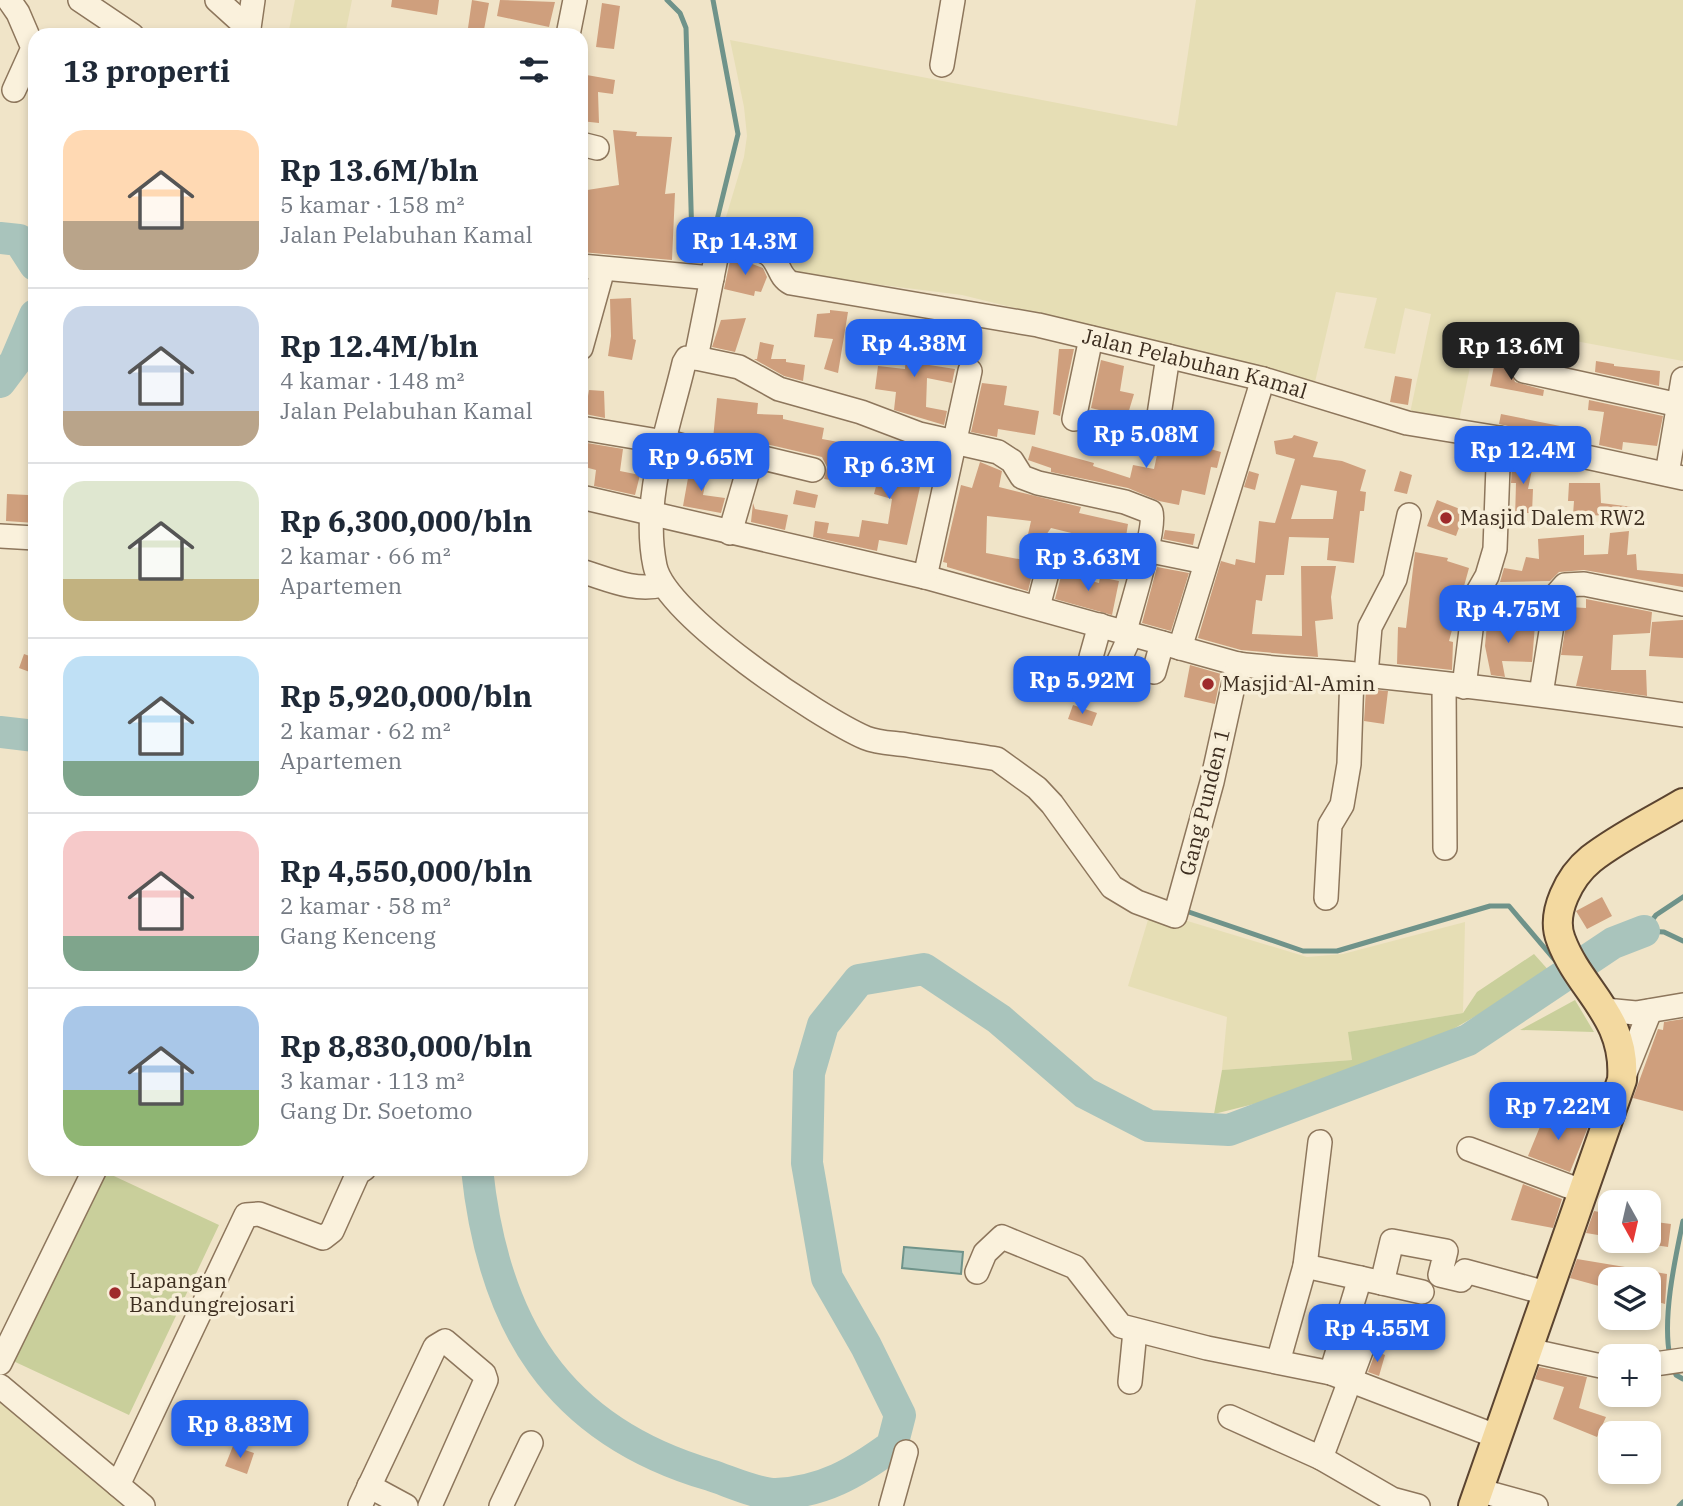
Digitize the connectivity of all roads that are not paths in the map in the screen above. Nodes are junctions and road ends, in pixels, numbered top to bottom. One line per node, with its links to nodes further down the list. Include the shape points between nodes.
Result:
1 (9, 0): 11 (street)
2 (80, 0): 7 (street)
3 (217, 0): 8 (street)
4 (253, 0): 9 (street)
5 (575, 0): 10 (street)
6 (953, 0): 13 (street)
7 (122, 28)
8 (244, 28)
9 (249, 28)
10 (569, 28)
11 (28, 36)
12 (28, 60): 14 (street)
13 (942, 65)
14 (15, 90)
15 (592, 268): 16 (street); 17 (street)
16 (706, 278): 18 (street, Jalan Pelabuhan Kamal, via 722,240 765,252 783,279 791,283 936,305); 20 (street)
17 (588, 297)
18 (1091, 338): 19 (street, Jalan Pelabuhan Kamal); 26 (street)
19 (1168, 356): 23 (street, Jalan Pelabuhan Kamal); 27 (street)
20 (693, 358): 30 (street); 31 (street, via 739,367 779,388)
21 (970, 371): 31 (street)
22 (1524, 371): 25 (street)
23 (1263, 379): 29 (street, Jalan Pelabuhan Kamal, via 1407,423); 41 (street)
24 (1683, 379): 25 (street)
25 (1679, 415): 34 (street)
26 (1074, 419)
27 (1157, 428)
28 (588, 429): 30 (street)
29 (1499, 438): 34 (street, Jalan Pelabuhan Kamal); 55 (street, via 1494,549 1475,597)
30 (668, 442): 32 (street); 37 (street)
31 (957, 443): 40 (street, via 1007,457 1022,477 1038,483 1147,510 1153,518); 43 (street)
32 (750, 464): 33 (street, via 763,458); 38 (street)
33 (813, 470)
34 (1675, 476)
35 (588, 500): 37 (street)
36 (1409, 515): 54 (street, via 1395,579 1370,627)
37 (659, 516): 38 (street); 44 (street, via 655,568)
38 (730, 533): 43 (street)
39 (1054, 546): 46 (street)
40 (1146, 550): 41 (street); 48 (street)
41 (1205, 562): 49 (street)
42 (588, 573): 44 (street, via 636,587)
43 (925, 577): 46 (street)
44 (662, 584): 52 (street, Gang Punden 1, via 755,669 866,738 1007,764 1052,804 1112,887 1137,902 1178,908)
45 (1683, 604): 56 (street, via 1574,583 1550,589)
46 (1038, 607): 47 (street)
47 (1100, 625): 48 (street); 50 (street)
48 (1128, 632): 49 (street); 51 (street)
49 (1171, 645): 52 (street); 53 (street)
50 (1091, 657)
51 (1118, 663)
52 (1238, 664): 54 (street)
53 (1154, 672)
54 (1359, 674): 55 (street); 60 (street, via 1342,805 1331,825)
55 (1454, 686): 56 (street); 59 (street)
56 (1541, 695): 57 (street)
57 (1683, 715)
58 (1683, 803): 62 (main road, via 1593,858 1567,890 1559,938)
59 (1445, 848)
60 (1326, 898)
61 (1683, 1005): 63 (street)
62 (1603, 1006): 63 (street, via 1624,1013); 64 (main road, via 1620,1048)
63 (1650, 1011): 64 (street)
64 (1622, 1080): 69 (main road)
65 (1320, 1142): 70 (street)
66 (1469, 1149): 69 (street)
67 (92, 1176): 80 (street)
68 (355, 1176): 91 (street, via 332,1231 323,1238 259,1214 246,1215)
69 (1584, 1192): 74 (main road)
70 (1305, 1266): 72 (street); 79 (street)
71 (976, 1272): 75 (street, via 985,1253 1002,1237 1075,1267 1121,1326)
72 (1371, 1281): 73 (street); 74 (street, via 1392,1241 1446,1251 1440,1275 1461,1279 1465,1272); 83 (street)
73 (1422, 1292)
74 (1546, 1293): 77 (main road)
75 (1135, 1331): 79 (street); 84 (street)
76 (1364, 1343): 83 (street)
77 (1528, 1350): 82 (street); 87 (main road)
78 (1681, 1358): 81 (street)
79 (1278, 1362): 83 (street)
80 (0, 1363)
81 (1661, 1363)
82 (1598, 1365)
83 (1340, 1376): 87 (street); 90 (street)
84 (1130, 1382)
85 (0, 1386): 91 (street)
86 (1230, 1418): 90 (street)
87 (1498, 1437): 93 (main road)
88 (531, 1443): 97 (street)
89 (906, 1452): 98 (street)
90 (1321, 1458): 99 (street, via 1392,1499)
91 (118, 1485): 94 (street)
92 (365, 1496): 95 (street); 96 (street, via 435,1347 445,1341 484,1374 485,1380)
93 (1476, 1498): 100 (street)
94 (143, 1506)
95 (406, 1506)
96 (430, 1506)
97 (501, 1506)
98 (891, 1506)
99 (1418, 1506)
100 (1536, 1506)

